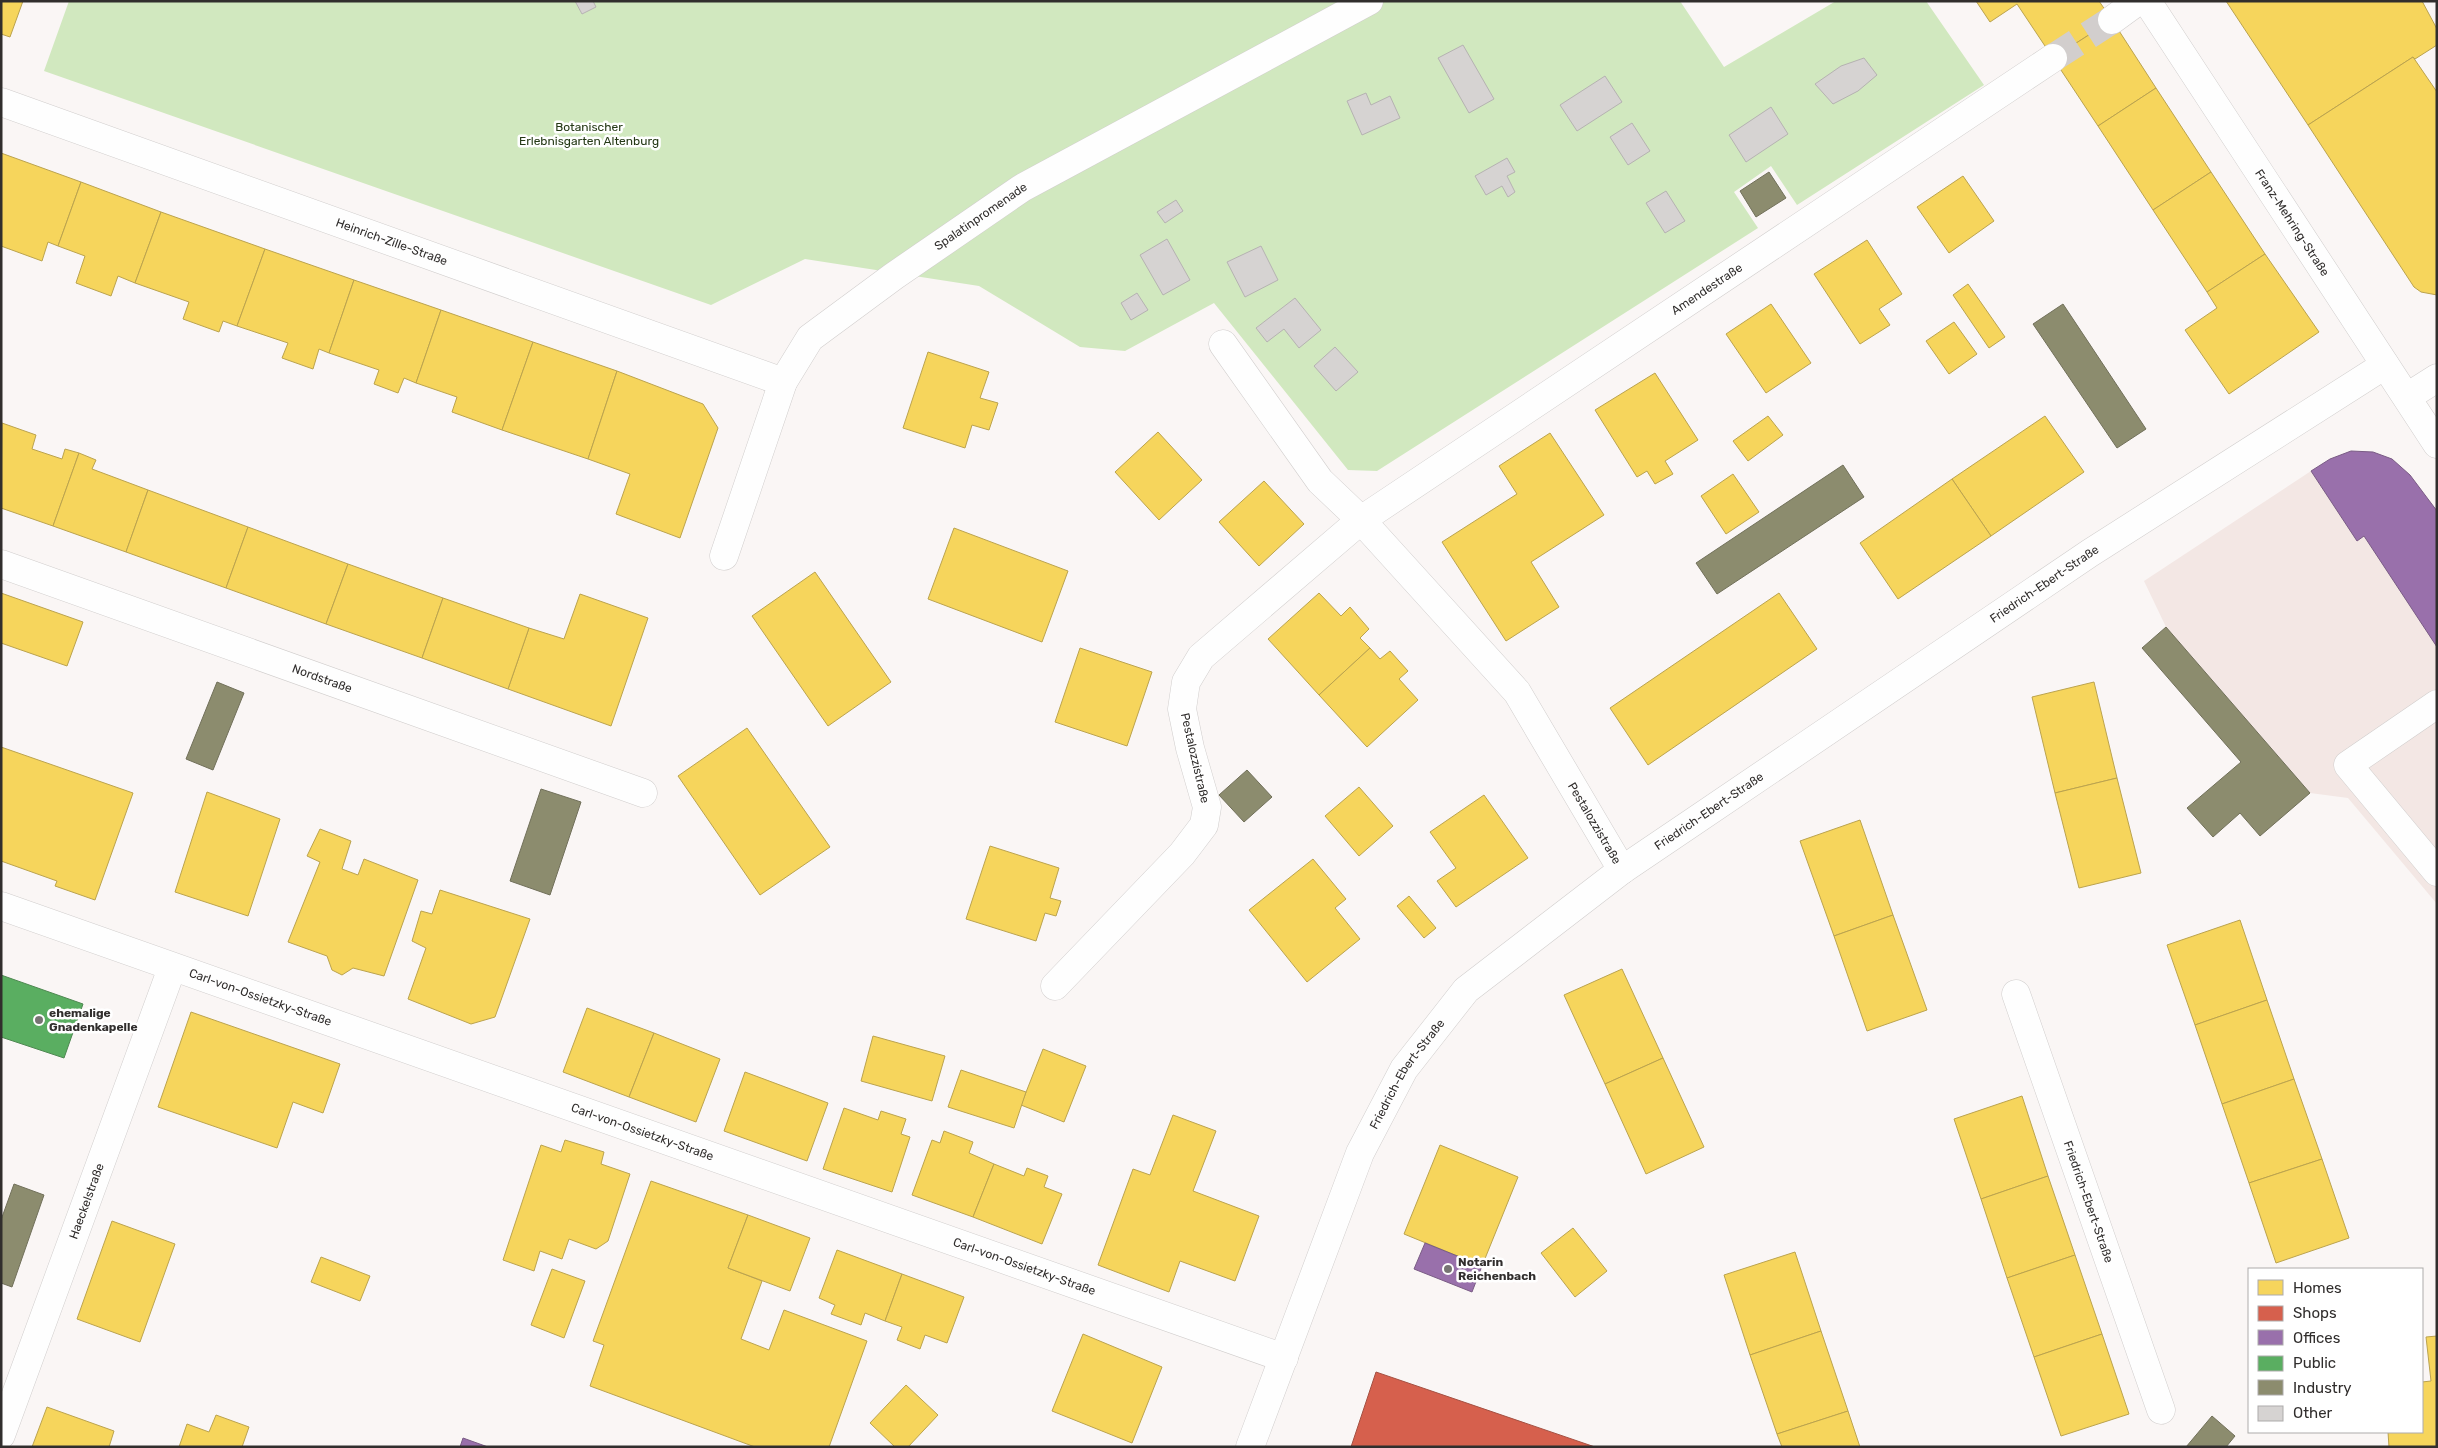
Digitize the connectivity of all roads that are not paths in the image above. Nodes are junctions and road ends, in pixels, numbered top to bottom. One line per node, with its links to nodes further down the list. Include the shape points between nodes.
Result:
1 (1369, 1): 10 (street, Spalatinpromenade, via 1022,188 810,338)
2 (2138, 1): 4 (street)
3 (2147, 1): 8 (street, Franz-Mehring-Straße)
4 (2112, 20)
5 (2053, 58): 13 (street, Amendestraße)
6 (1, 102): 10 (street, Heinrich-Zille-Straße)
7 (1223, 344): 13 (street, Pestalozzistraße, via 1320,481)
8 (2385, 365): 11 (street, Franz-Mehring-Straße); 18 (street, Friedrich-Ebert-Straße, via 2090,553)
9 (2437, 378): 11 (street)
10 (783, 382): 14 (street, Spalatinpromenade)
11 (2407, 397): 12 (street, Franz-Mehring-Straße)
12 (2437, 444)
13 (1361, 520): 18 (street, Pestalozzistraße, via 1517,692); 22 (street, Pestalozzistraße, via 1201,657 1186,682 1182,709 1207,806 1204,825 1182,854)
14 (724, 556)
15 (1, 564): 17 (street, Nordstraße)
16 (2437, 704): 19 (street, via 2348,765)
17 (643, 793)
18 (1622, 870): 24 (street, Friedrich-Ebert-Straße, via 1466,990 1404,1069 1360,1153)
19 (2437, 872)
20 (1, 906): 21 (street, Carl-von-Ossietzky-Straße)
21 (172, 968): 24 (street, Carl-von-Ossietzky-Straße); 26 (street, Haeckelstraße)
22 (1055, 986)
23 (2016, 994): 25 (street, Friedrich-Ebert-Straße)
24 (1284, 1358): 27 (street, Friedrich-Ebert-Straße)
25 (2161, 1410)
26 (1, 1435)
27 (1250, 1447)

